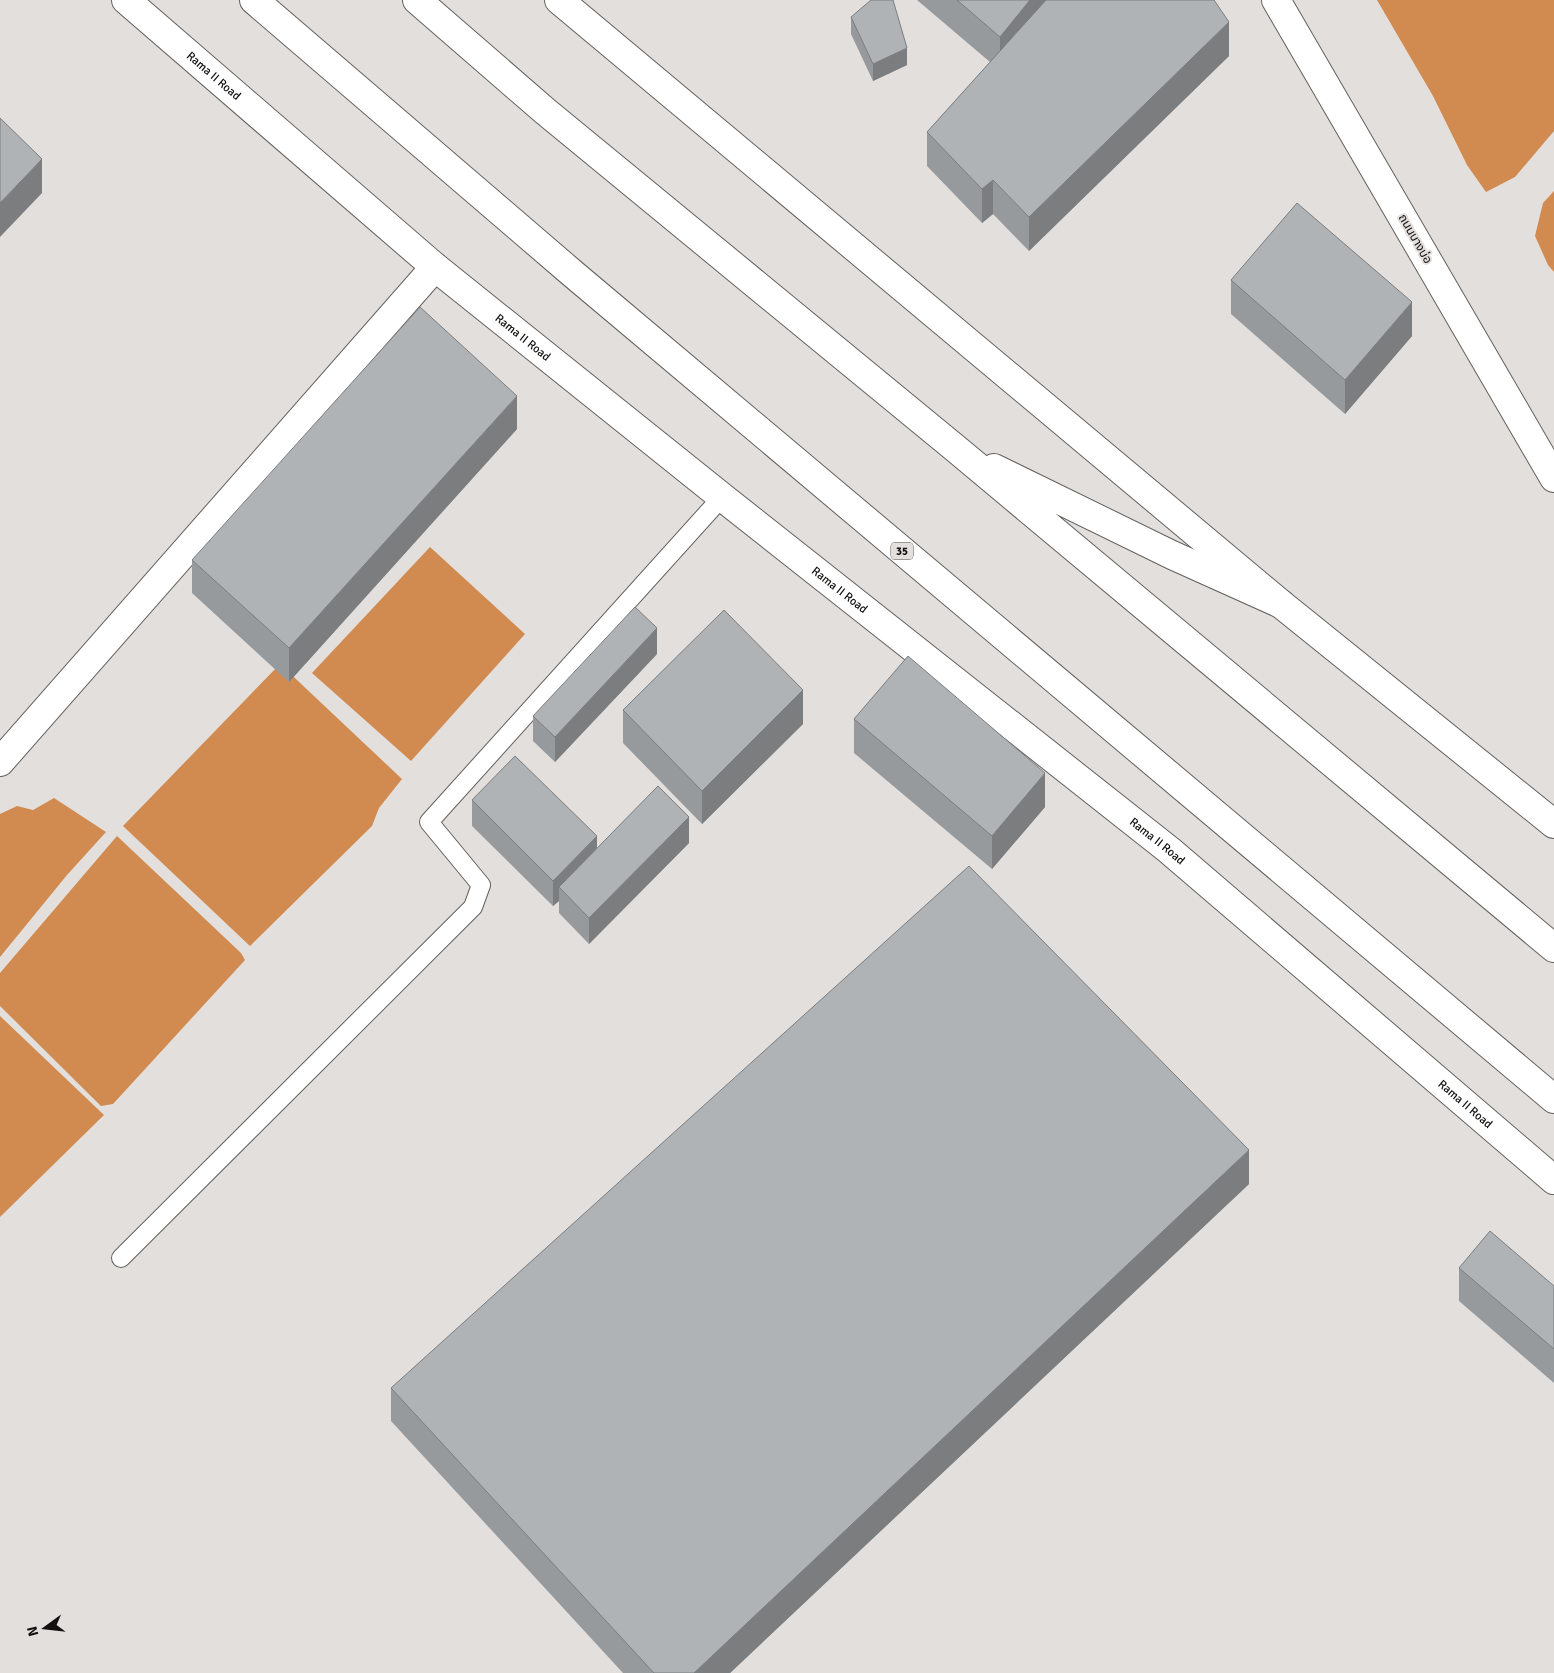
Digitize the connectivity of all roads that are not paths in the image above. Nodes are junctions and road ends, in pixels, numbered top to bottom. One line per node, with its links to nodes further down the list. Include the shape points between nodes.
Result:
1 (126, 0): 6 (main road, Rama II Road)
2 (254, 0): 14 (main road, 35, via 572,273)
3 (417, 0): 7 (main road, via 545,111)
4 (559, 0): 10 (main road)
5 (1276, 0): 8 (main road, ถนนบางบ่อ)
6 (435, 267): 9 (main road, Rama II Road); 11 (main road)
7 (954, 448): 10 (main road, via 1172,555); 13 (main road)
8 (1554, 478)
9 (722, 497): 15 (main road, Rama II Road, via 1169,850); 16 (lane, via 429,822 481,885 473,906)
10 (1281, 604): 12 (main road)
11 (0, 762)
12 (1554, 824)
13 (1554, 948)
14 (1554, 1099)
15 (1554, 1180)
16 (121, 1258)

